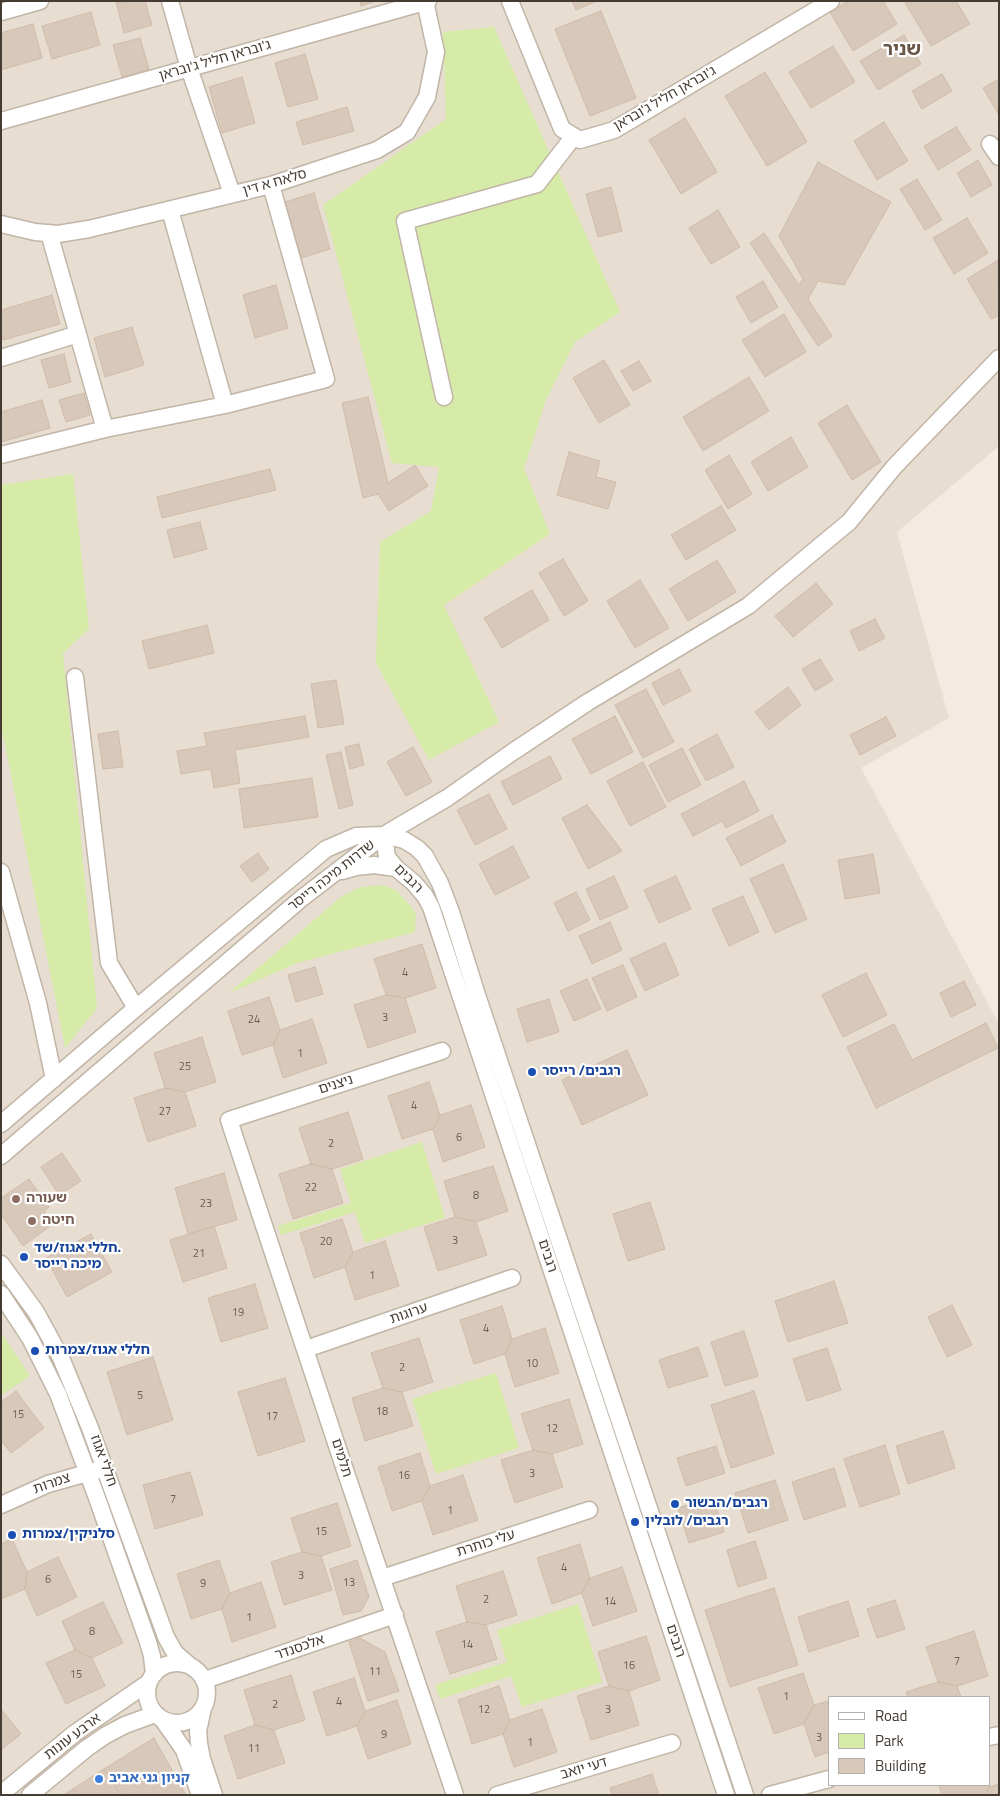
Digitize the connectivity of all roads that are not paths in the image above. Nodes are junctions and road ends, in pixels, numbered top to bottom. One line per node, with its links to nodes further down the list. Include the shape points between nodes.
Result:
1 (40, 1): 6 (street)
2 (170, 1): 7 (street)
3 (510, 1): 9 (street, via 562,129)
4 (831, 1): 9 (street, ג'ובראן חליל ג'ובראן, via 614,130 580,140)
5 (426, 2): 7 (street, ג'ובראן חליל ג'ובראן); 10 (street, סלאח א דין, via 436,52 428,97 407,132 377,150)
6 (1, 12)
7 (190, 68): 8 (street, ג'ובראן חליל ג'ובראן); 11 (street)
8 (1, 121)
9 (574, 136): 18 (street, via 537,184 405,221)
10 (271, 185): 11 (street, סלאח א דין); 19 (street, via 326,379)
11 (232, 194): 12 (street, סלאח א דין)
12 (170, 210): 14 (street, סלאח א דין, via 89,229); 19 (street)
13 (1, 224): 14 (street, סלאח א דין)
14 (49, 233): 15 (street)
15 (78, 334): 16 (street); 20 (street)
16 (1, 358)
17 (999, 358): 23 (street, via 894,467 849,522 748,606 588,702 447,798)
18 (444, 397)
19 (225, 405): 20 (street)
20 (105, 429): 21 (street)
21 (1, 455)
22 (75, 677): 27 (street, via 109,963)
23 (384, 835): 24 (street, רגבים, via 387,857); 26 (street, שדרות מיכה רייסר); 27 (street, שדרות מיכה רייסר, via 356,836 326,849); 57 (street, רגבים, via 404,840 417,848 440,883)
24 (396, 868): 26 (street, via 356,867); 56 (street, רגבים, via 425,896 434,914)
25 (1, 872): 29 (street, via 38,1003)
26 (335, 872): 32 (street, שדרות מיכה רייסר)
27 (136, 1008): 29 (street, שדרות מיכה רייסר)
28 (442, 1051): 30 (street, ניצנים)
29 (54, 1079): 31 (street, שדרות מיכה רייסר)
30 (229, 1120): 36 (street, תלמים)
31 (1, 1124)
32 (1, 1156)
33 (1, 1264): 37 (street, חללי אגוז, via 46,1329 75,1388)
34 (512, 1278): 36 (street, ערוגות)
35 (1, 1294): 38 (street, חללי אגוז, via 21,1322 44,1365)
36 (306, 1349): 41 (street, תלמים)
37 (105, 1468): 38 (street, צמרות); 43 (street, חללי אגוז, via 166,1637 175,1653)
38 (88, 1473): 39 (street, צמרות, via 48,1484); 44 (street, חללי אגוז, via 148,1642 152,1656)
39 (1, 1505)
40 (590, 1510): 41 (street, עלי כותרת)
41 (382, 1578): 42 (street, תלמים)
42 (395, 1615): 45 (street, אלכסנדר); 54 (street, תלמים)
43 (188, 1664): 44 (street, via 169,1664); 45 (street)
44 (151, 1678): 47 (street, via 148,1700); 50 (street, ארבע עונות, via 75,1733)
45 (205, 1680): 46 (street, via 207,1698)
46 (203, 1708): 47 (street, via 190,1720 181,1723); 53 (street, via 199,1743)
47 (159, 1717): 51 (street, ארבע עונות, via 106,1735); 52 (street, via 184,1750)
48 (672, 1743): 55 (street, דעי יואב)
49 (828, 1779): 58 (street)
50 (1, 1794)
51 (30, 1795)
52 (200, 1795)
53 (214, 1795)
54 (455, 1795)
55 (497, 1795)
56 (726, 1795)
57 (745, 1795)
58 (770, 1795)

